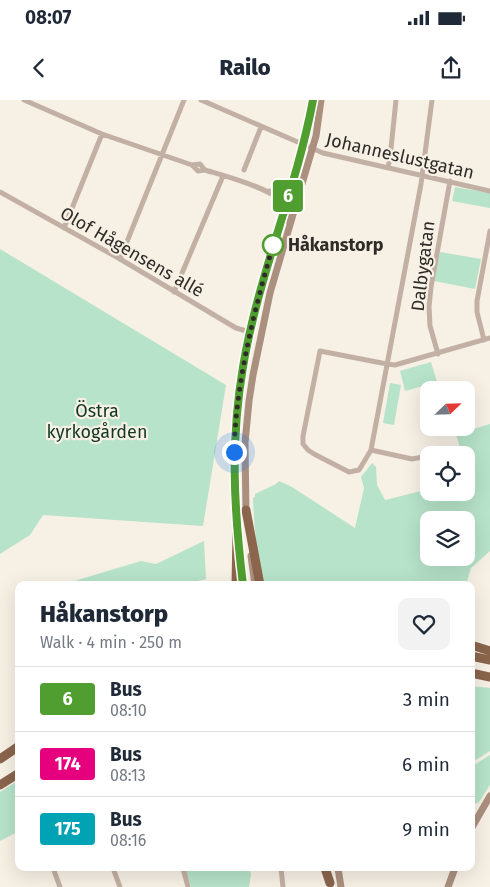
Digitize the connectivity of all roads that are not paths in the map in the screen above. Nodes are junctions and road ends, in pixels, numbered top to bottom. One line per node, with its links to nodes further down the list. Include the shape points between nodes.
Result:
1 (24, 100): 8 (street)
2 (184, 100): 13 (street)
3 (201, 100): 9 (street, Johanneslustgatan)
4 (312, 100): 11 (main road)
5 (321, 100): 12 (main road)
6 (396, 100): 14 (street)
7 (432, 100): 16 (street)
8 (36, 103): 10 (street)
9 (262, 127): 11 (street, Johanneslustgatan); 15 (street)
10 (102, 134): 13 (street); 24 (street)
11 (304, 145): 12 (street, Johanneslustgatan); 22 (main road)
12 (313, 149): 14 (street, Johanneslustgatan); 26 (main road)
13 (162, 155): 17 (street, via 192,165 198,171); 27 (street)
14 (388, 167): 16 (street, Johanneslustgatan)
15 (244, 170)
16 (422, 175): 18 (street, Johanneslustgatan); 32 (street)
17 (222, 176): 19 (street); 28 (street)
18 (450, 181): 20 (street, Johanneslustgatan); 31 (street, Dalbygatan, via 430,287 430,326)
19 (266, 191): 22 (street); 23 (street, via 281,200)
20 (490, 191)
21 (0, 192): 24 (street, Olof Hågensens allé)
22 (289, 194): 23 (main road); 26 (main road, via 292,200)
23 (284, 212): 29 (main road)
24 (64, 228): 27 (street, Olof Hågensens allé)
25 (490, 231): 30 (street, via 476,301 476,312)
26 (284, 245): 35 (main road, via 270,293 249,401 245,443)
27 (120, 259): 28 (street, Olof Hågensens allé)
28 (174, 292): 29 (street, Olof Hågensens allé, via 236,328)
29 (250, 332): 36 (main road, via 235,435)
30 (487, 339): 31 (street)
31 (438, 354): 32 (street)
32 (387, 364): 33 (street); 33 (street, via 320,351 303,436 303,444 308,450 350,472 359,470)
33 (371, 450): 34 (street, via 412,459)
34 (420, 457)
35 (246, 510): 39 (main road); 40 (highway)
36 (237, 533): 37 (highway); 38 (main road)
37 (236, 581)
38 (243, 581)
39 (255, 581)
40 (259, 581)
41 (475, 646): 42 (highway)
42 (490, 651)
43 (475, 657): 44 (highway)
44 (490, 660)
45 (475, 674): 46 (highway)
46 (490, 677)
47 (475, 681): 48 (highway)
48 (490, 683)
49 (15, 749): 51 (highway)
50 (15, 755): 52 (highway)
51 (0, 759)
52 (0, 764)
53 (15, 776): 54 (highway)
54 (0, 785)
55 (490, 796): 56 (main road)
56 (475, 822)
57 (54, 871): 65 (street)
58 (114, 871): 66 (street)
59 (184, 871): 67 (street)
60 (281, 871): 68 (street)
61 (327, 871): 64 (highway)
62 (338, 871): 69 (main road)
63 (454, 871): 70 (main road)
64 (330, 885)
65 (60, 887)
66 (120, 887)
67 (188, 887)
68 (283, 887)
69 (341, 887)
70 (448, 887)

